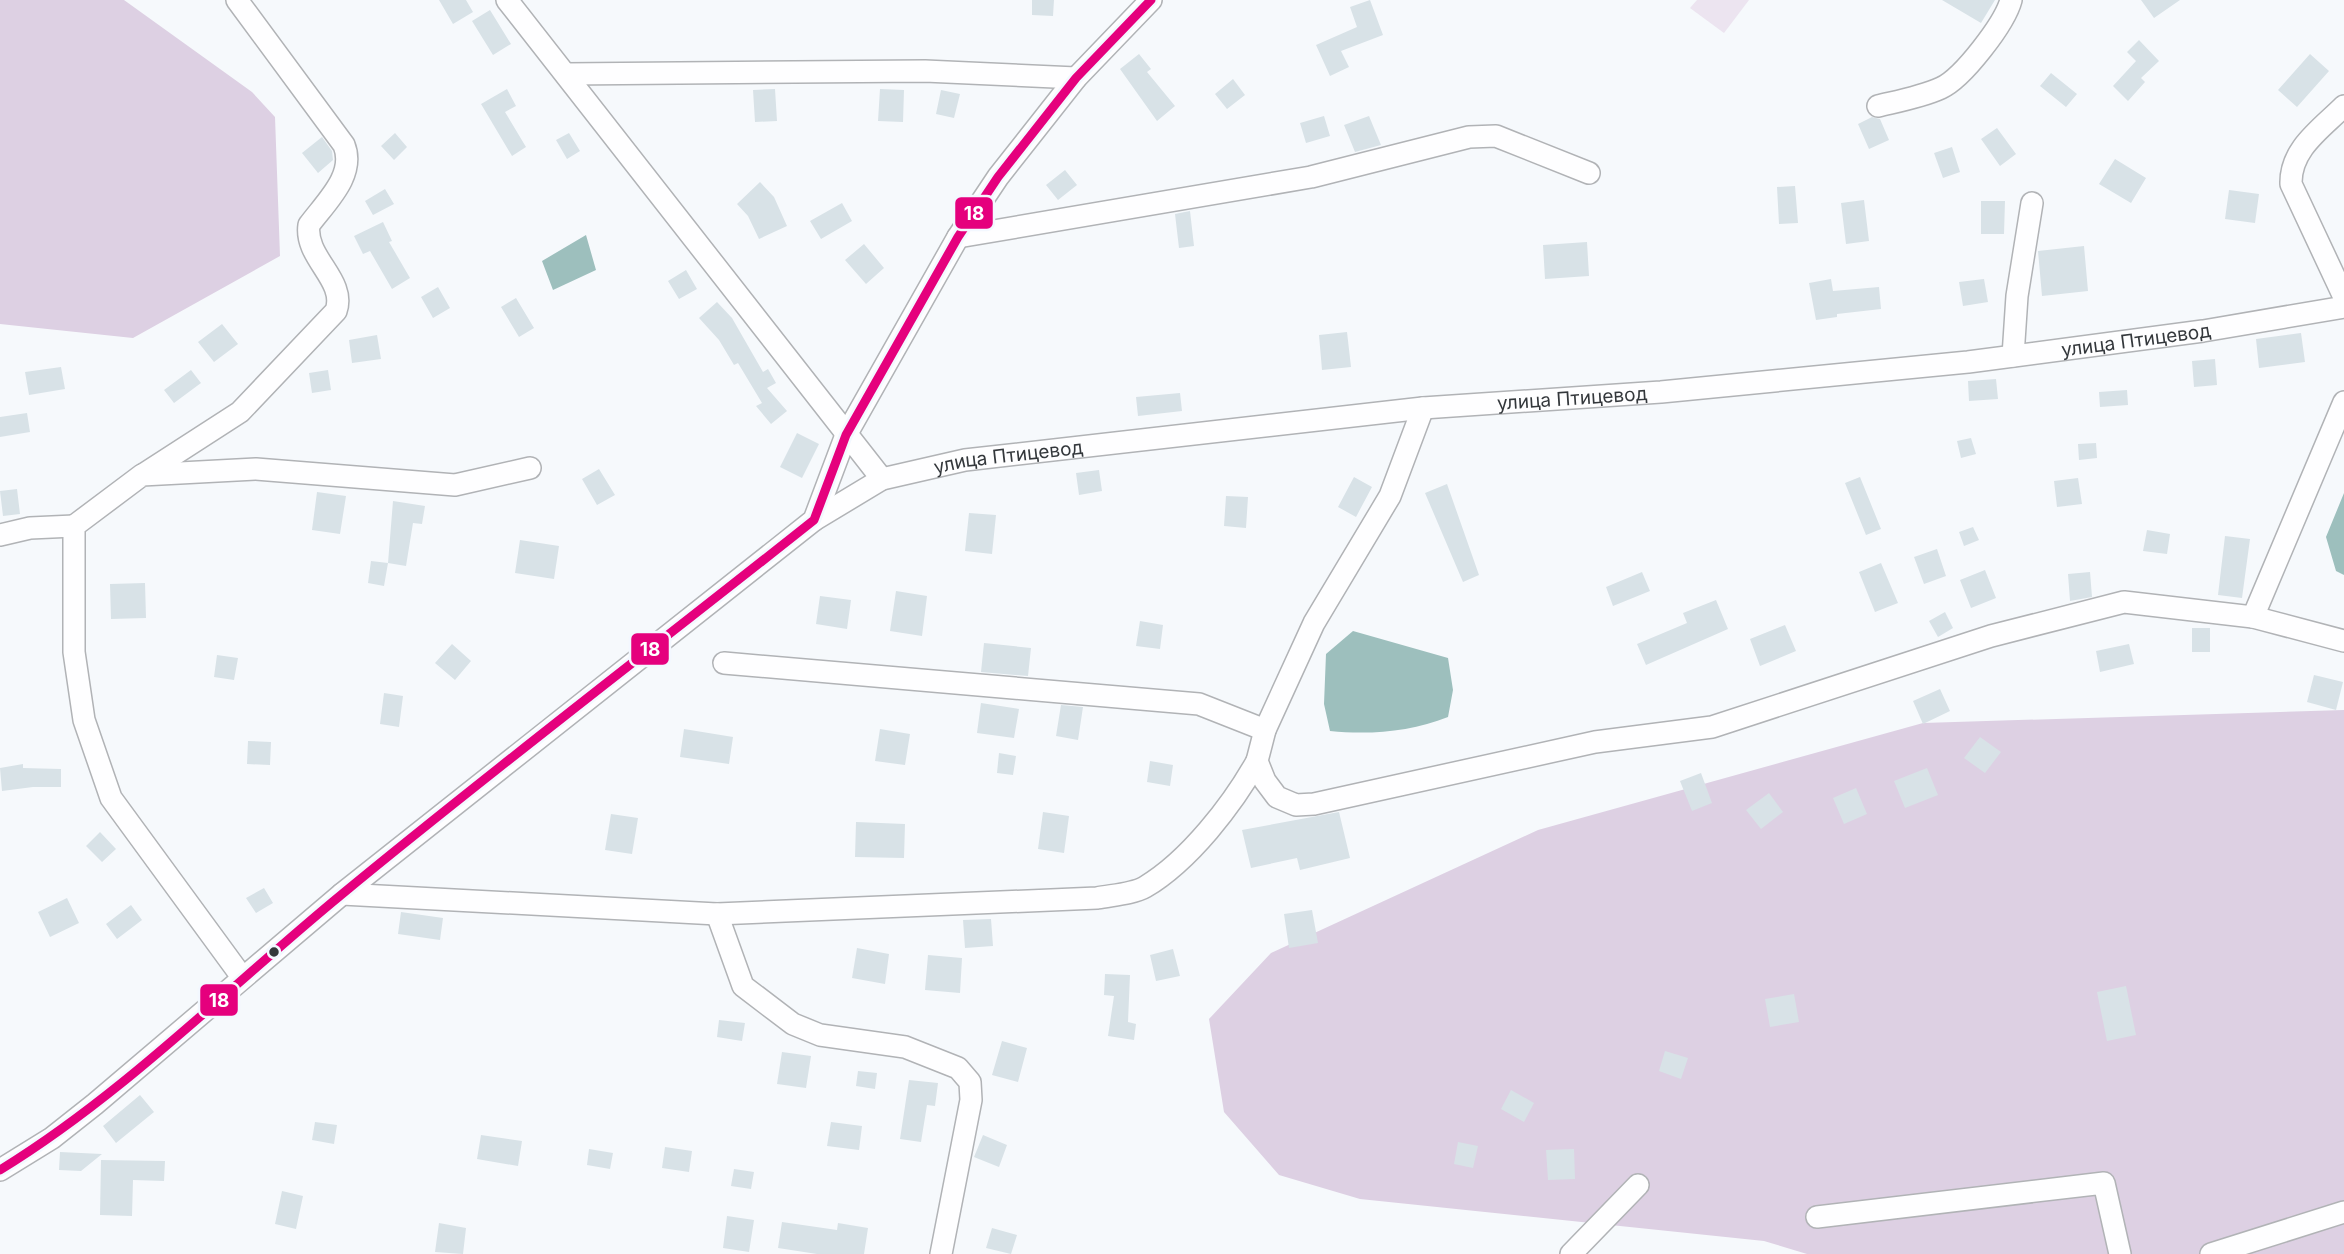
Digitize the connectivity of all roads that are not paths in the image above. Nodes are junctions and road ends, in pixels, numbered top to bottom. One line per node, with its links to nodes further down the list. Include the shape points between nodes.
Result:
1 (237, 0): 19 (street, via 348,156 347,169 307,235 340,302 240,412)
2 (507, 0): 5 (street)
3 (1151, 0): 6 (street)
4 (2011, 0): 7 (street, via 2007,15 1944,87)
5 (566, 74): 6 (street, via 925,71); 17 (street)
6 (1076, 78): 11 (street, via 998,177)
7 (1878, 106)
8 (2344, 106): 12 (street, via 2299,151 2291,167 2291,184)
9 (1589, 173): 11 (street, via 1496,136 1469,137 1311,177)
10 (2032, 203): 14 (street)
11 (958, 237): 17 (street)
12 (2344, 297)
13 (2344, 307): 14 (street, улица Птицевод)
14 (2013, 356): 16 (street, улица Птицевод, via 1661,392)
15 (2344, 402): 24 (street)
16 (1423, 408): 20 (street, улица Птицевод, via 965,460); 27 (street, via 1390,496 1314,623)
17 (846, 435): 20 (street); 21 (street)
18 (530, 468): 19 (street, via 455,485 256,469)
19 (142, 475): 22 (street)
20 (882, 479): 21 (street, улица Птицевод)
21 (814, 520): 29 (street, улица Птицевод)
22 (74, 526): 23 (street); 31 (street, via 74,652 84,720 111,799)
23 (0, 534)
24 (2253, 617): 25 (street); 28 (street, via 2124,602 1991,636 1712,727 1595,742 1314,804 1296,805 1277,797)
25 (2344, 641)
26 (724, 663): 27 (street, via 1199,704)
27 (1265, 730): 28 (street)
28 (1257, 761): 30 (street, via 1235,801 1143,888 1097,898)
29 (342, 894): 30 (street); 31 (street, улица Птицевод)
30 (718, 914): 36 (street, via 743,986 793,1024 820,1035 905,1047 958,1068 970,1082 971,1100)
31 (242, 977): 32 (street, улица Птицевод, via 95,1104)
32 (0, 1170)
33 (1638, 1185): 37 (street)
34 (2344, 1212): 39 (street)
35 (1817, 1217): 38 (street, via 2104,1183)
36 (941, 1254)
37 (1572, 1254)
38 (2120, 1254)
39 (2211, 1254)

